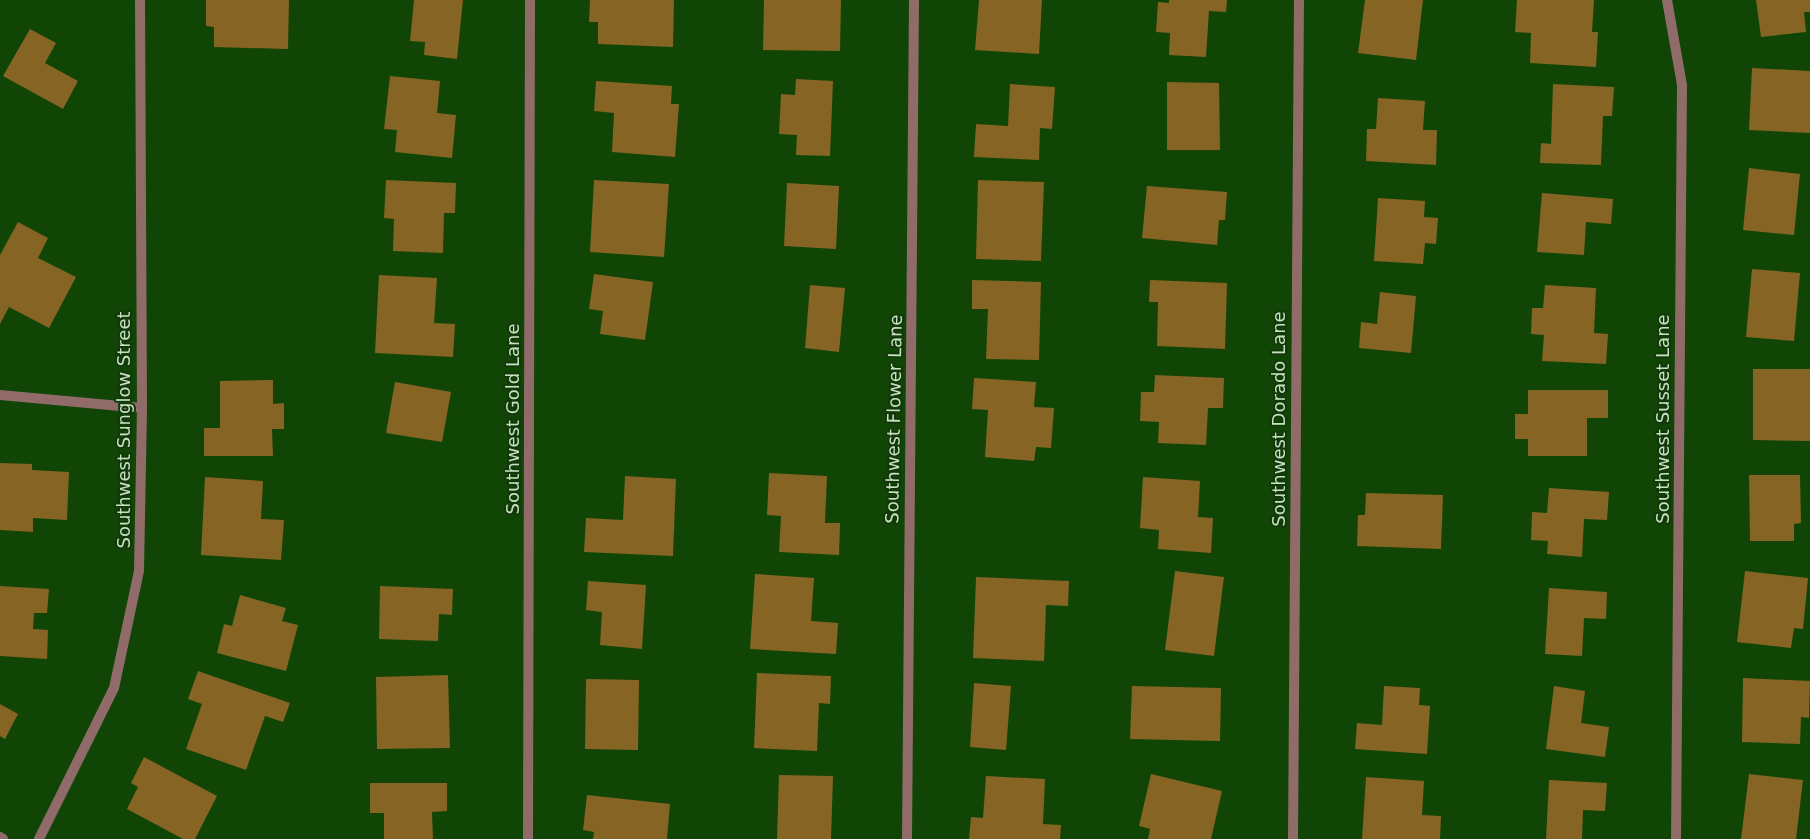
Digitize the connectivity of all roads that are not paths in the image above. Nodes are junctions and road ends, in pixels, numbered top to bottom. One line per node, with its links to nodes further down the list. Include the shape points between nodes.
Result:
1 (140, 0): 7 (street, Southwest Sunglow Street)
2 (530, 0): 11 (street, Southwest Gold Lane)
3 (914, 0): 12 (street, Southwest Flower Lane)
4 (1299, 0): 13 (street, Southwest Dorado Lane)
5 (1667, 0): 14 (street, Southwest Susset Lane, via 1682,86)
6 (0, 395): 7 (street)
7 (142, 408): 10 (street, Southwest Sunglow Street, via 139,571 114,688)
8 (0, 837): 9 (street)
9 (3, 839)
10 (39, 839)
11 (528, 839)
12 (907, 839)
13 (1293, 839)
14 (1676, 839)

